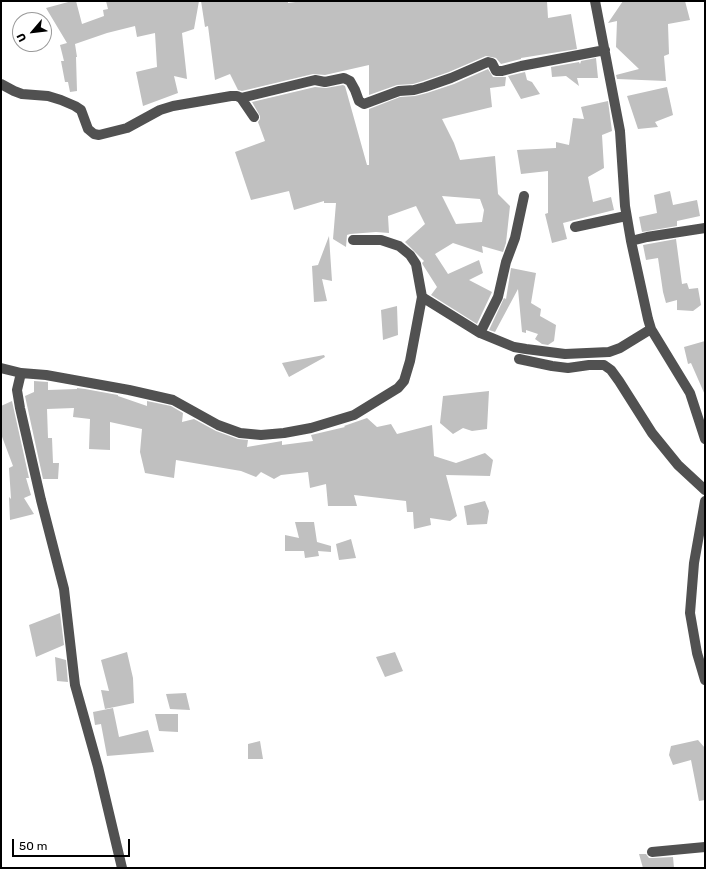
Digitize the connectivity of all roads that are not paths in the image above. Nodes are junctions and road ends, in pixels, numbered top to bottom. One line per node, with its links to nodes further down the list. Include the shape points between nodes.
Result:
1 (595, 1): 2 (street)
2 (605, 50): 4 (street, via 502,71 496,71 492,63 488,62 425,87 399,91 364,104 359,101 350,81 344,78 326,82 315,80); 7 (street, via 620,131)
3 (1, 84): 4 (street, via 22,94 48,96 75,106 81,110 88,129 100,135 127,128 160,110 173,106 231,96)
4 (241, 98): 5 (street)
5 (254, 117)
6 (524, 196): 14 (street, via 498,297)
7 (626, 216): 8 (street); 11 (street)
8 (575, 227)
9 (705, 228): 11 (street)
10 (353, 240): 12 (street, via 381,240 399,246 413,259 418,268)
11 (630, 241): 13 (street)
12 (422, 297): 14 (street); 17 (street, via 404,381 398,388 354,414 311,428 261,435 240,433 173,400 99,384)
13 (652, 329): 14 (street, via 614,351 564,354 520,348); 18 (street, via 690,394)
14 (480, 333)
15 (519, 359): 19 (street, via 568,368 604,365 620,381 652,433 678,465)
16 (1, 368): 17 (street)
17 (21, 373): 24 (street, via 17,390 20,408 40,500 64,589 75,685)
18 (705, 439)
19 (705, 490)
20 (705, 501): 21 (street, via 694,563 690,613)
21 (705, 680)
22 (705, 847): 23 (street)
23 (652, 852)
24 (122, 868)

